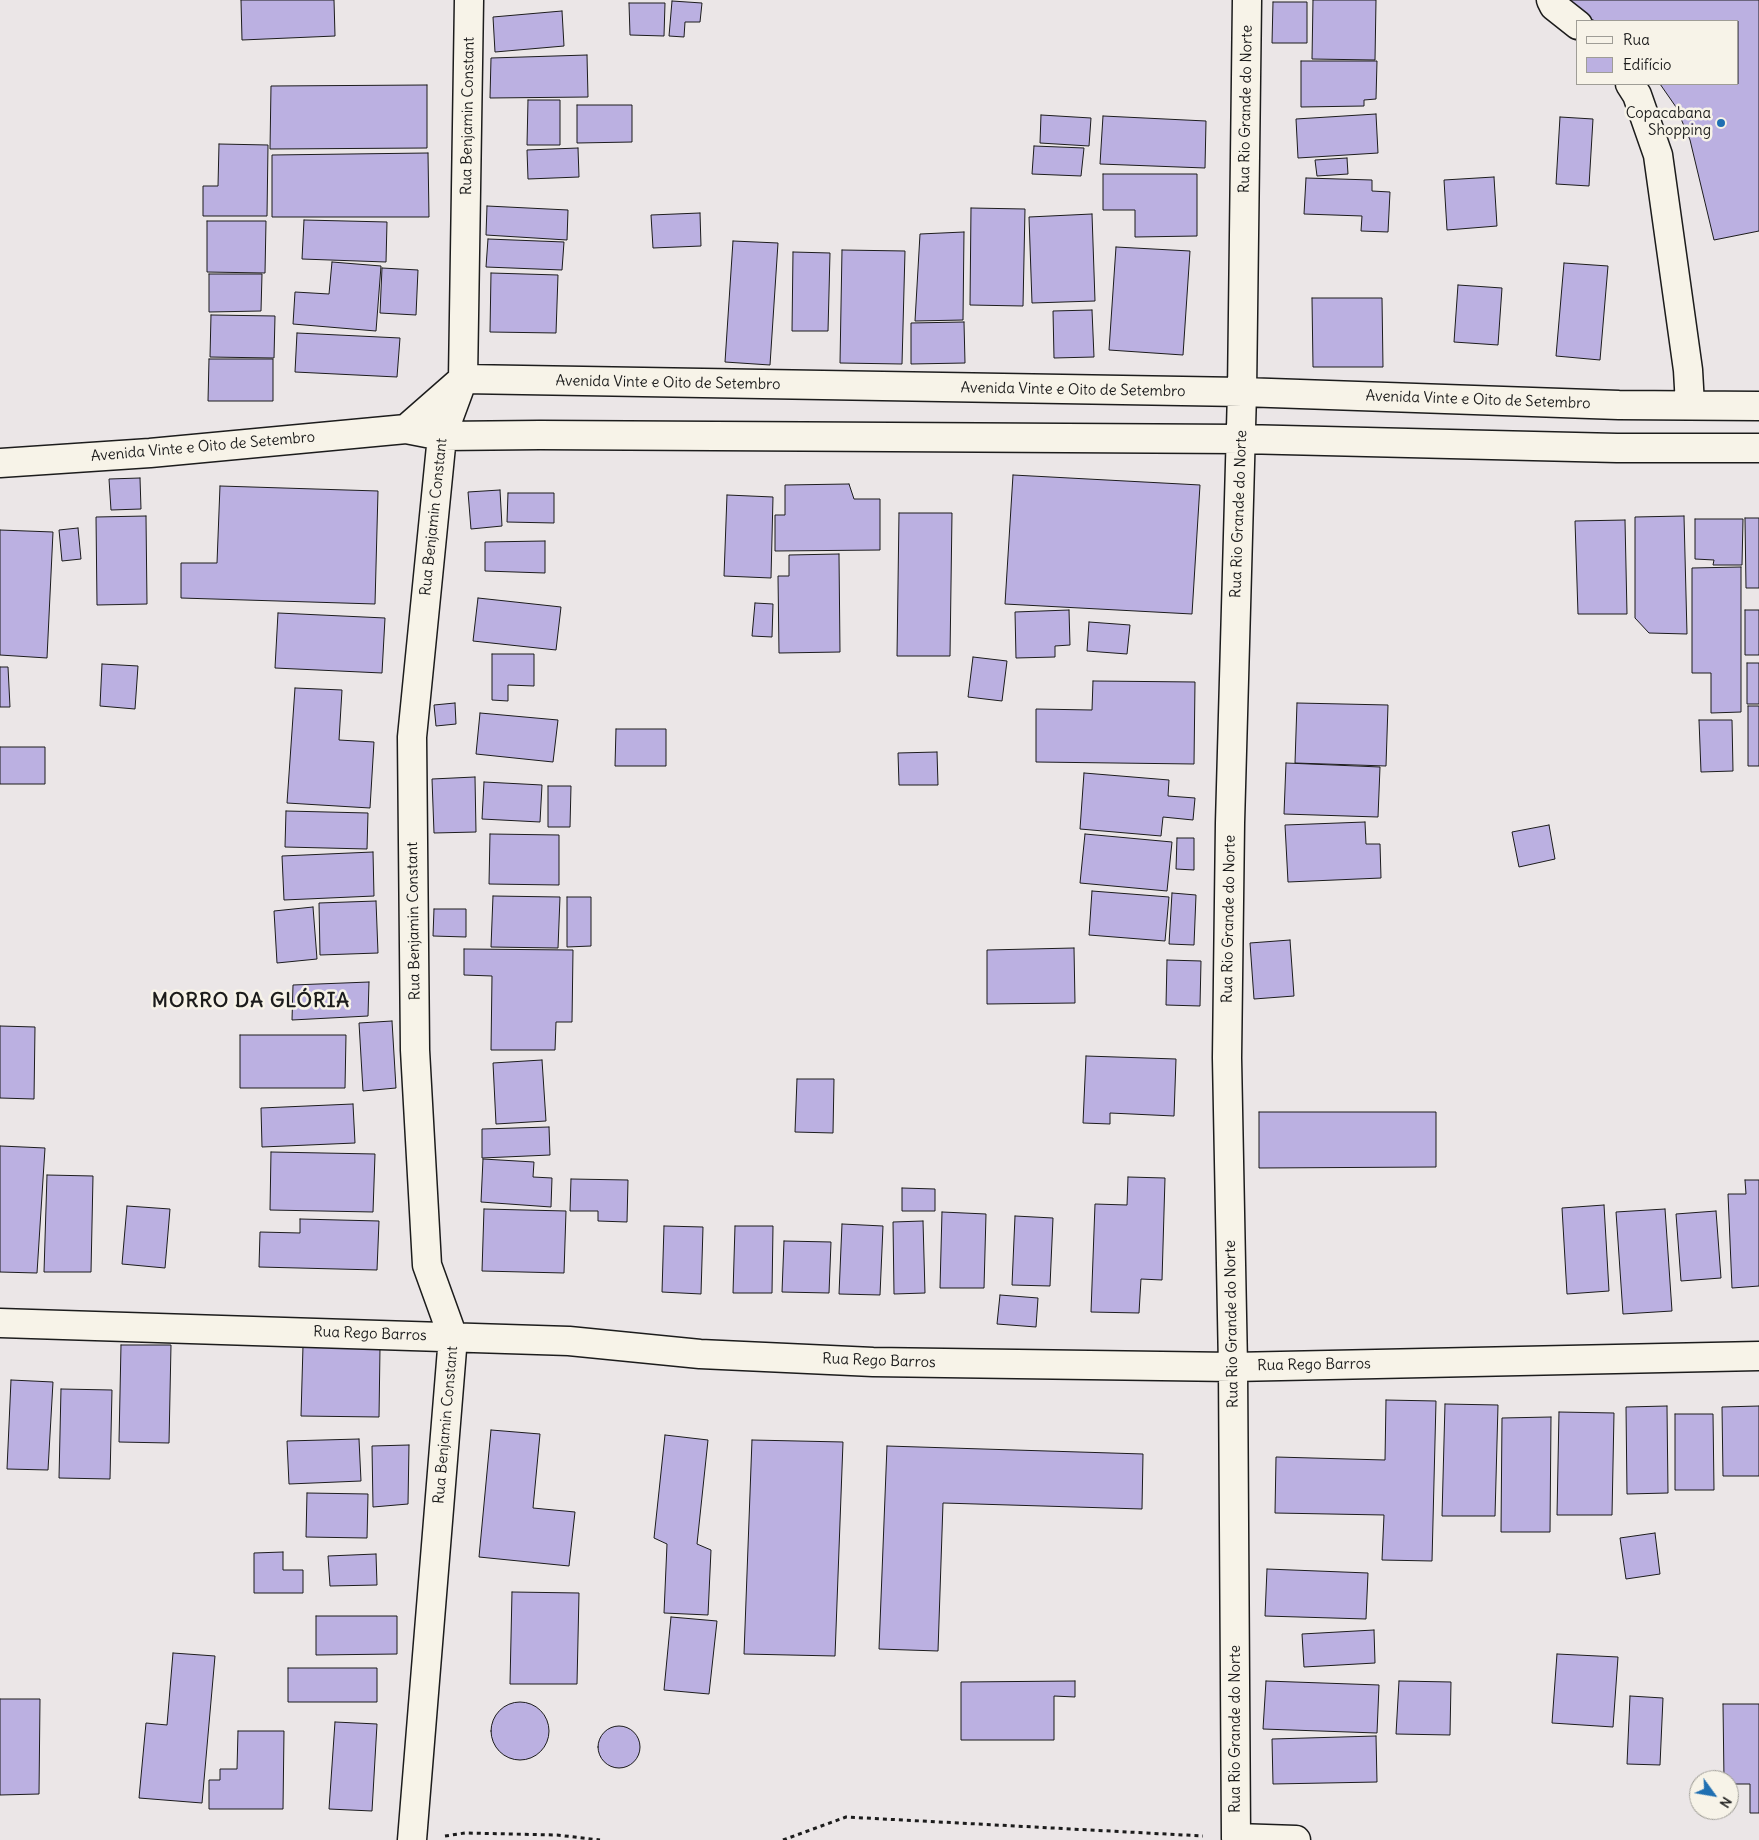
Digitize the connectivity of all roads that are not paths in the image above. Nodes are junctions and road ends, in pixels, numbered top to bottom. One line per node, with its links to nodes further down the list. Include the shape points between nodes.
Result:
1 (469, 0): 6 (street, Rua Benjamin Constant)
2 (1247, 0): 7 (street, Rua Rio Grande do Norte)
3 (1551, 0): 4 (street)
4 (1576, 23)
5 (1631, 85): 9 (street, via 1638,95 1658,155 1686,351)
6 (463, 379): 7 (street, Avenida Vinte e Oito de Setembro); 11 (street); 12 (street, Rua Benjamin Constant)
7 (1242, 392): 8 (street, Avenida Vinte e Oito de Setembro); 13 (street, Rua Rio Grande do Norte)
8 (1620, 405): 9 (street, Avenida Vinte e Oito de Setembro); 14 (street)
9 (1690, 405): 10 (street, Avenida Vinte e Oito de Setembro)
10 (1759, 406)
11 (406, 429): 12 (street, Avenida Vinte e Oito de Setembro); 16 (street, Avenida Vinte e Oito de Setembro, via 150,453)
12 (442, 436): 13 (street, Avenida Vinte e Oito de Setembro); 18 (street, Rua Benjamin Constant, via 412,737 415,1020 427,1265)
13 (1241, 439): 14 (street, Avenida Vinte e Oito de Setembro); 20 (street, Rua Rio Grande do Norte, via 1227,1058)
14 (1617, 448): 15 (street, Avenida Vinte e Oito de Setembro)
15 (1759, 448)
16 (0, 463)
17 (0, 1323): 18 (street, Rua Rego Barros)
18 (453, 1337): 20 (street, Rua Rego Barros, via 569,1341 700,1354 873,1362); 22 (street, Rua Benjamin Constant)
19 (1759, 1356): 20 (street, Rua Rego Barros)
20 (1233, 1367): 23 (street, Rua Rio Grande do Norte, via 1236,1838)
21 (397, 1840): 22 (street)
22 (412, 1840)
23 (1296, 1840)

